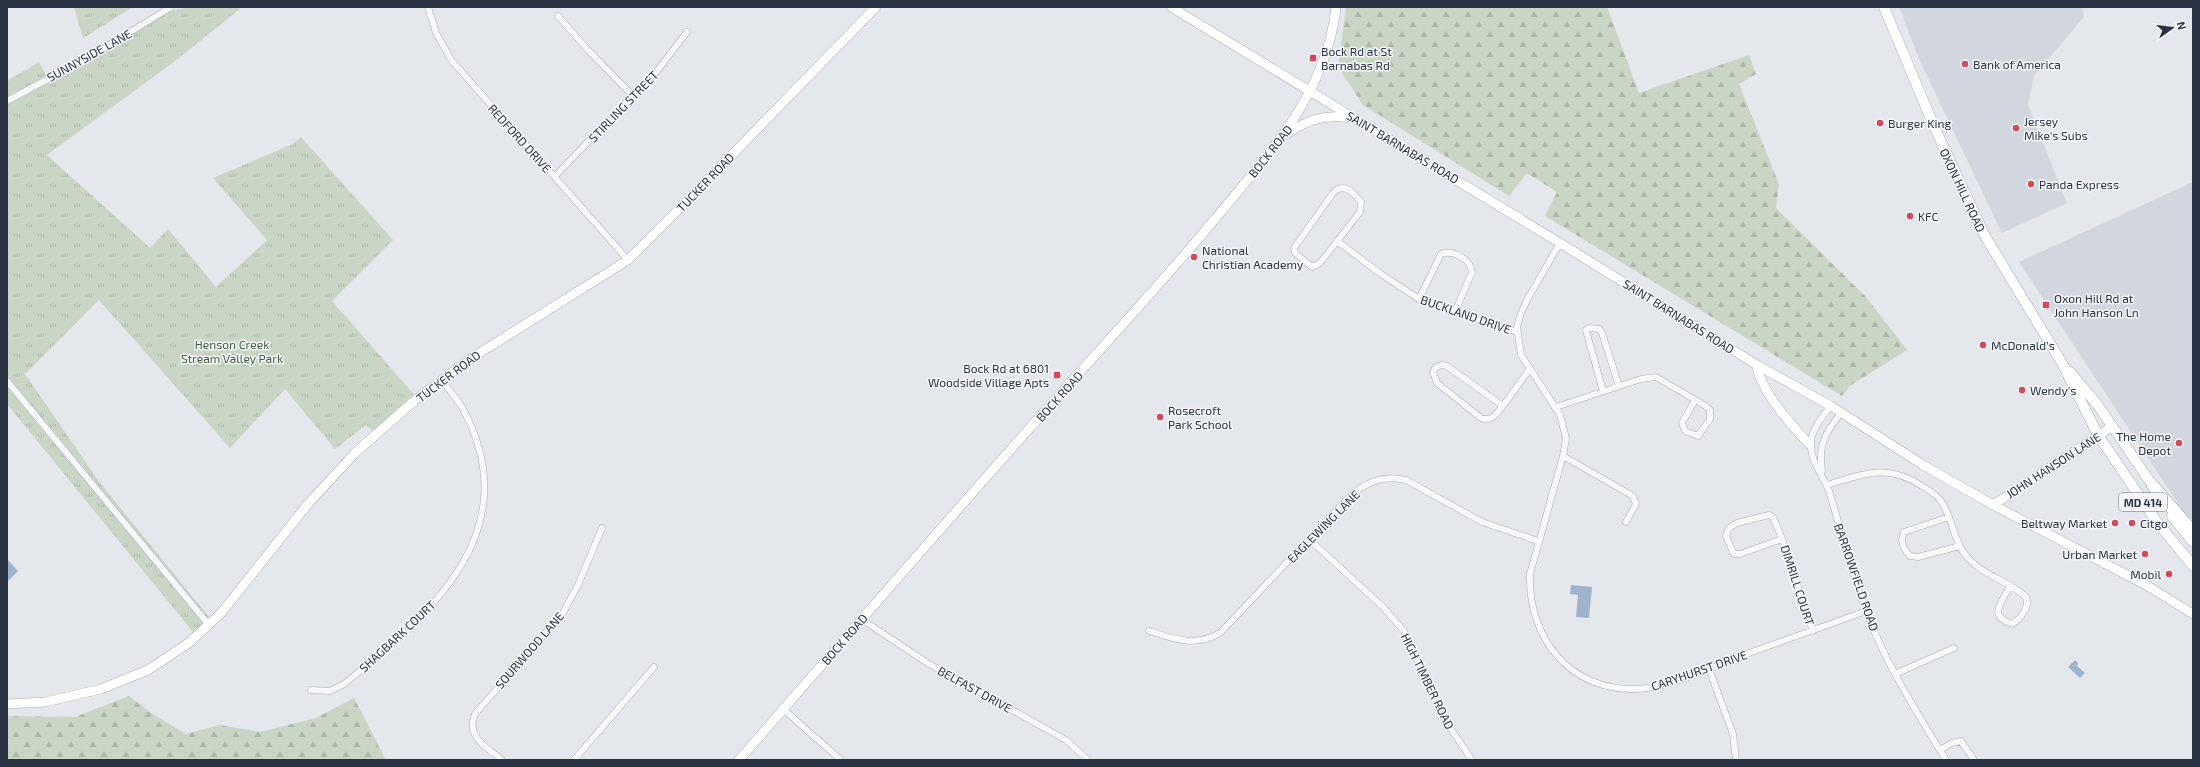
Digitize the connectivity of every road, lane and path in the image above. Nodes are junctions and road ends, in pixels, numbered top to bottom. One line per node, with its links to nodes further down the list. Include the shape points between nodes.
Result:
1 (171, 7): 11 (street, SUNNYSIDE LANE, via 91,56)
2 (428, 7): 14 (street, REDFORD DRIVE, via 436,33 452,61)
3 (876, 7): 17 (main road, TUCKER ROAD)
4 (1171, 7): 9 (main road, SAINT BARNABAS ROAD)
5 (1336, 7): 9 (main road, BOCK ROAD, via 1330,42)
6 (1884, 7): 21 (main road, OXON HILL ROAD / MD 414, via 1912,78 1979,224)
7 (558, 16): 10 (street)
8 (687, 32): 10 (street, STIRLING STREET, via 661,66)
9 (1311, 91): 12 (main road, SAINT BARNABAS ROAD); 13 (main road, BOCK ROAD)
10 (633, 96): 14 (street, STIRLING STREET)
11 (7, 101)
12 (1357, 119): 13 (main road, via 1322,116 1302,123); 16 (main road, SAINT BARNABAS ROAD)
13 (1282, 137): 54 (main road, BOCK ROAD, via 1186,254)
14 (555, 176): 17 (street, REDFORD DRIVE)
15 (1338, 241): 15 (street, via 1316,266 1308,264 1294,248 1333,193 1343,188 1350,190 1362,207); 18 (street, BUCKLAND DRIVE)
16 (1560, 243): 20 (street, via 1525,304); 22 (main road, SAINT BARNABAS ROAD)
17 (628, 260): 24 (main road, TUCKER ROAD)
18 (1419, 299): 19 (street, BUCKLAND DRIVE); 19 (street, via 1440,254 1450,252 1468,261 1472,272)
19 (1455, 312): 20 (street, BUCKLAND DRIVE)
20 (1517, 332): 23 (street, CARYHURST DRIVE, via 1520,350)
21 (2062, 363): 33 (main road, OXON HILL ROAD / MD 414, via 2098,404); 34 (main road, OXON HILL ROAD / MD 414)
22 (1757, 365): 30 (main road, SAINT BARNABAS ROAD); 35 (main road, via 1758,376 1764,387)
23 (1529, 370): 29 (street); 31 (street, CARYHURST DRIVE)
24 (441, 379): 55 (main road, TUCKER ROAD, via 355,453 307,506 229,604); 62 (street, SHAGBARK COURT, via 462,408 473,432 483,466 485,501 476,540 456,577 421,617 344,684 330,691)
25 (7, 381): 55 (street)
26 (1619, 386): 27 (street); 27 (street, via 1602,333 1594,326 1586,330); 28 (street, via 1655,377)
27 (1603, 391): 31 (street)
28 (1695, 400): 28 (street, via 1682,428 1698,436 1711,416 1710,412)
29 (1503, 406): 29 (street, via 1492,418 1486,420 1437,383 1433,372 1436,367 1447,366)
30 (1831, 406): 32 (main road, SAINT BARNABAS ROAD); 35 (street, via 1818,425)
31 (1556, 407): 36 (street, CARYHURST DRIVE, via 1566,433)
32 (1841, 413): 37 (street, BARROWFIELD ROAD, via 1826,432 1820,456); 40 (main road, SAINT BARNABAS ROAD, via 1922,465)
33 (2113, 426): 34 (main road, JOHN HANSON LANE); 39 (main road, OXON HILL ROAD / MD 414)
34 (2098, 435): 40 (main road, JOHN HANSON LANE); 50 (main road, OXON HILL ROAD / MD 414, via 2157,522)
35 (1810, 445): 37 (street, BARROWFIELD ROAD)
36 (1563, 456): 42 (street, via 1633,496 1636,504); 47 (street, CARYHURST DRIVE)
37 (1822, 474): 38 (street, BARROWFIELD ROAD)
38 (1827, 485): 41 (street, via 1868,473 1890,472 1917,482 1934,494 1942,501); 52 (street, BARROWFIELD ROAD)
39 (2153, 486): 44 (highway); 48 (main road, OXON HILL ROAD / MD 414)
40 (1993, 505): 53 (main road, SAINT BARNABAS ROAD, via 2143,583)
41 (1949, 517): 49 (street); 49 (street, via 1904,532 1904,550 1910,556 1918,557)
42 (1626, 522)
43 (602, 528): 66 (street, SOURWOOD LANE, via 563,613 475,714 472,722 475,738)
44 (2193, 532)
45 (1782, 539): 45 (street, DIMRILL COURT, via 1773,517 1769,515 1732,525 1726,536 1734,554); 56 (street, DIMRILL COURT)
46 (1310, 540): 47 (street, EAGLEWING LANE, via 1357,490 1375,480 1395,478 1413,483 1482,522); 57 (street, EAGLEWING LANE, via 1239,615 1216,635 1194,642 1182,642); 71 (street, HIGH TIMBER ROAD, via 1383,607 1404,631 1442,716)
47 (1538, 541): 60 (street, CARYHURST DRIVE, via 1530,574 1531,601 1542,634 1550,648 1566,665 1595,682 1631,689 1659,685)
48 (2193, 542)
49 (1960, 546): 51 (street, via 1976,566)
50 (2193, 566)
51 (2010, 586): 51 (street, via 1998,608 2000,617 2012,624 2018,621 2028,602 2025,596)
52 (1866, 611): 56 (street, CARYHURST DRIVE); 61 (street, BARROWFIELD ROAD)
53 (2193, 614)
54 (861, 619): 64 (main road, BOCK ROAD); 70 (street, BELFAST DRIVE, via 929,664 1066,740)
55 (209, 625): 63 (main road, TUCKER ROAD, via 190,642 148,670 101,689 45,702)
56 (1813, 630): 60 (street, CARYHURST DRIVE)
57 (1149, 631)
58 (1954, 648): 61 (street)
59 (654, 667): 67 (street)
60 (1709, 669): 72 (street, via 1733,734)
61 (1895, 674): 65 (street, BARROWFIELD ROAD)
62 (311, 690)
63 (7, 704)
64 (783, 709): 68 (main road, BOCK ROAD); 69 (street)
65 (1940, 750): 73 (street, BARROWFIELD ROAD); 74 (street, via 1961,741)
66 (502, 760)
67 (574, 760)
68 (739, 760)
69 (841, 760)
70 (1088, 760)
71 (1472, 760)
72 (1736, 760)
73 (1946, 760)
74 (1974, 760)

